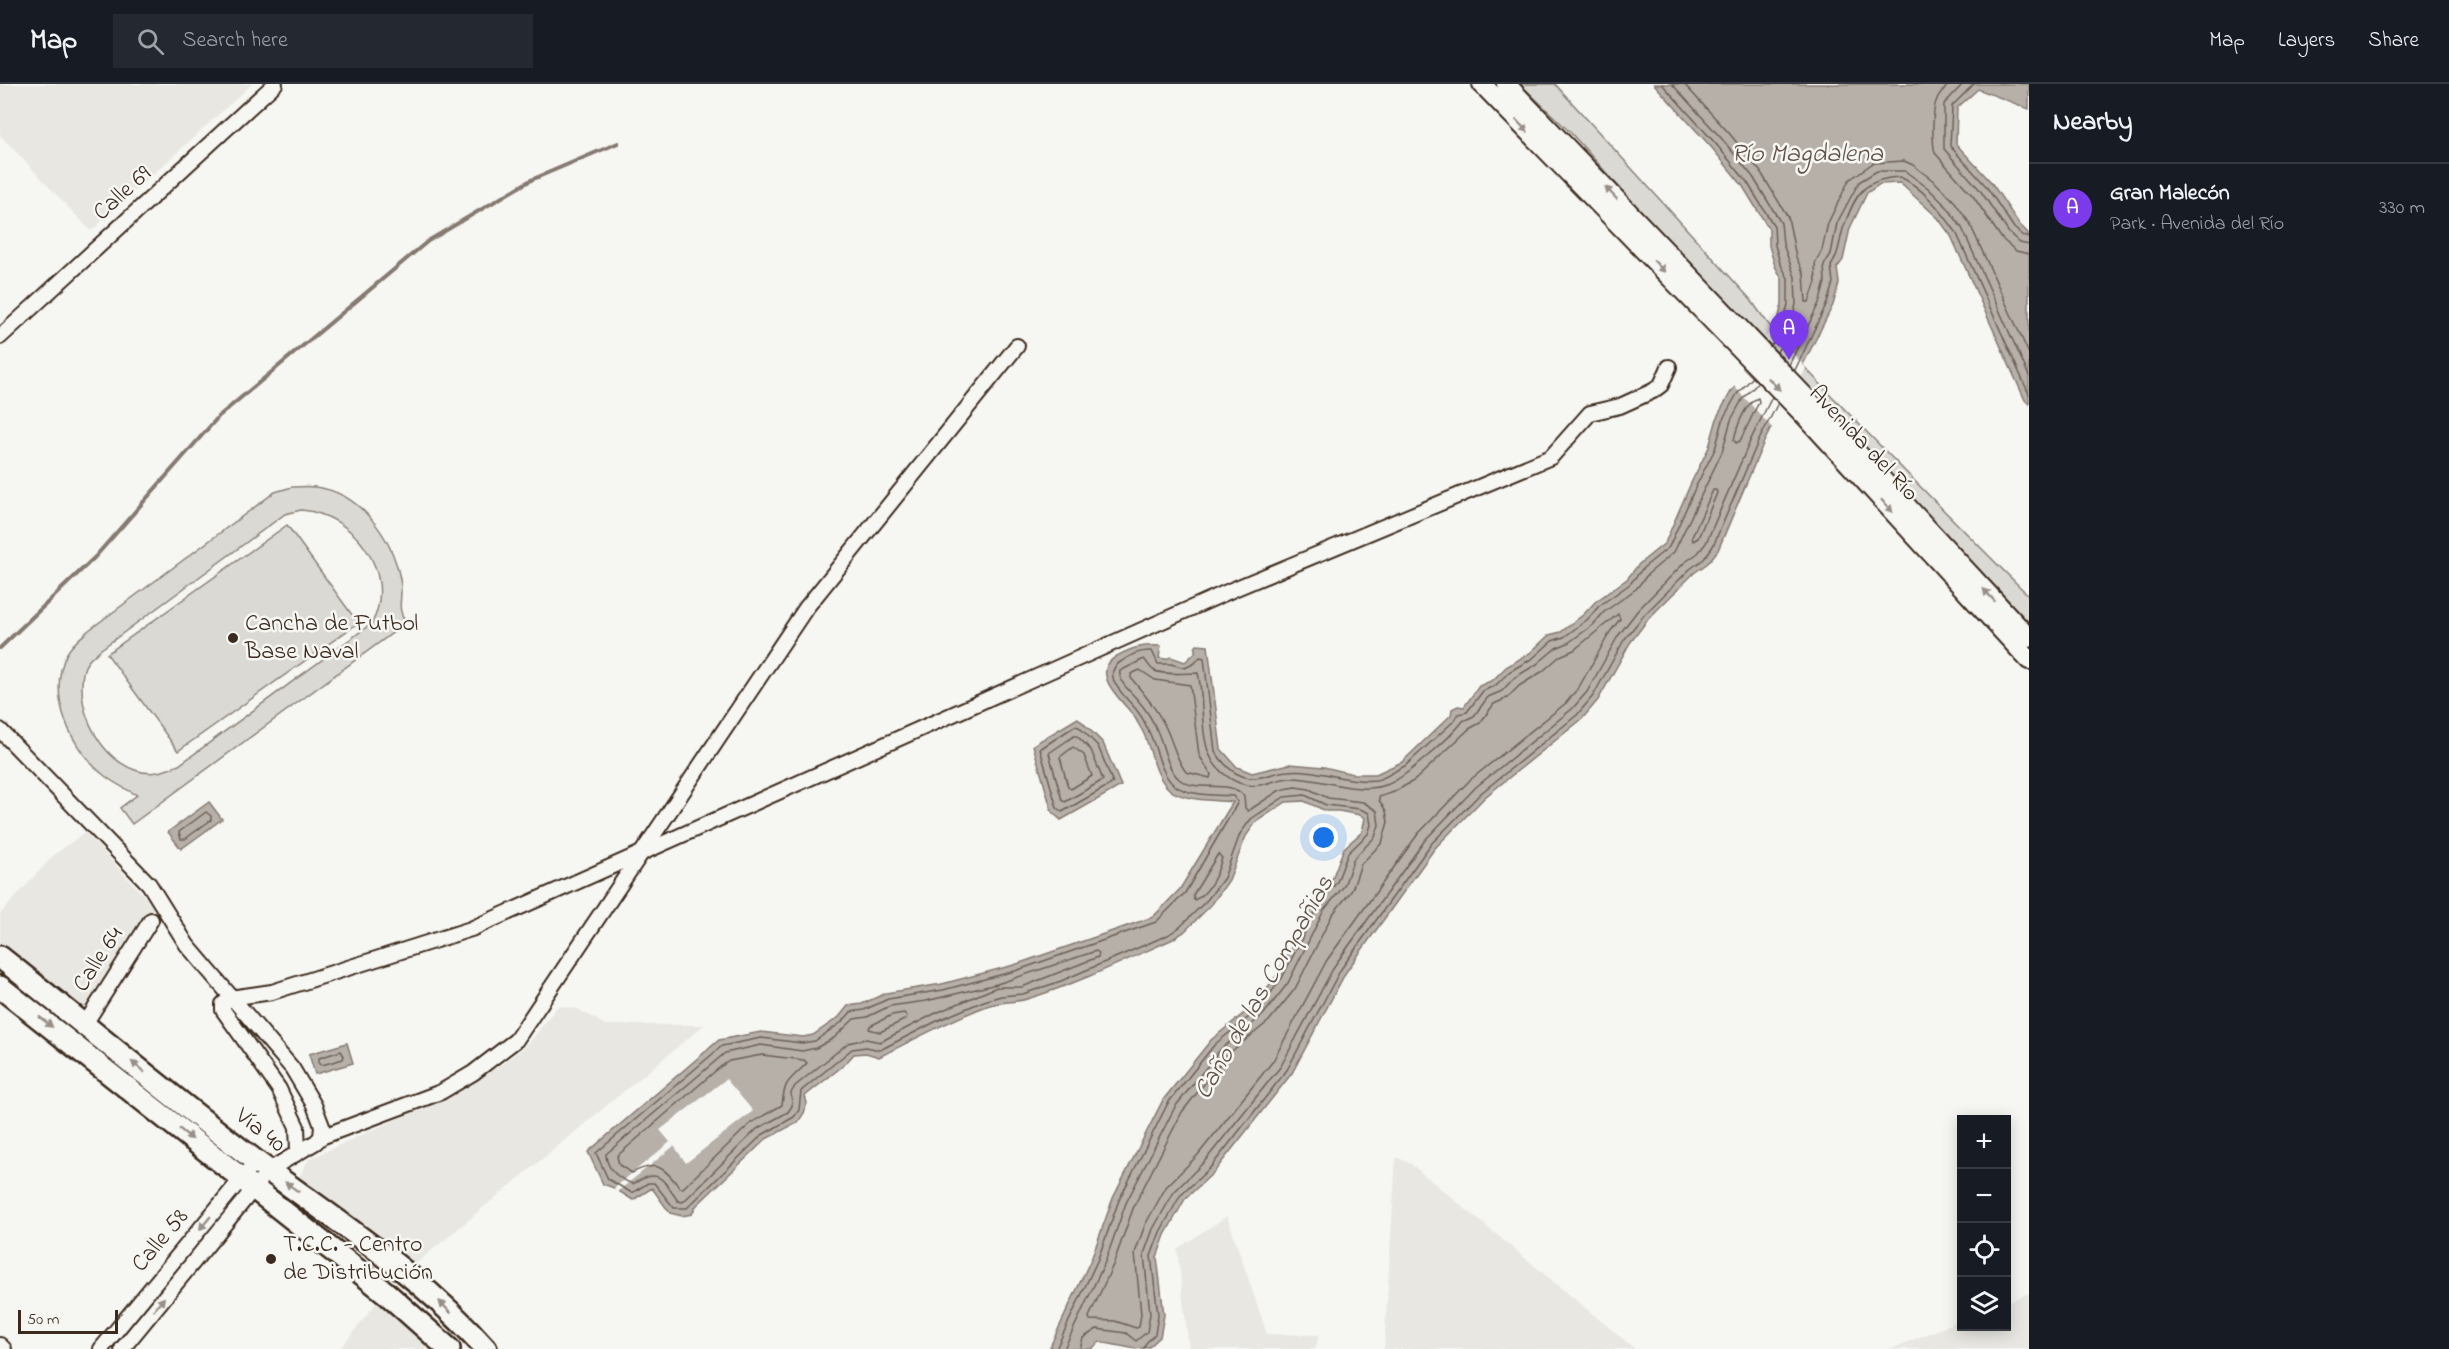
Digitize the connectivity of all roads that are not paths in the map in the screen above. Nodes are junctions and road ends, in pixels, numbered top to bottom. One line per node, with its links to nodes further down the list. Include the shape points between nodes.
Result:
1 (275, 84): 4 (street, Calle 69)
2 (1482, 84): 6 (main road, Avenida del Río, one-way to 6)
3 (1506, 84): 6 (main road, Avenida del Río, one-way to 3)
4 (0, 337)
5 (1017, 346): 12 (street, Calle 58, via 806,608)
6 (1747, 346): 8 (main road, Avenida del Río)
7 (1669, 367): 12 (street, via 1661,385 1653,391 1620,406 1590,413 1551,457 1234,589)
8 (1810, 412): 9 (main road, Avenida del Río, one-way to 8); 10 (main road, Avenida del Río, one-way to 10)
9 (2029, 638)
10 (2029, 660)
11 (0, 730): 16 (street, via 149,884 187,945)
12 (640, 855): 16 (street, via 453,936 272,992); 18 (street, Calle 58, via 516,1040 441,1092)
13 (151, 920): 17 (street, Calle 64)
14 (0, 957): 17 (highway, Vía 40)
15 (0, 987): 21 (highway, Vía 40, one-way to 21)
16 (230, 998): 18 (street, via 302,1080 322,1126); 19 (street, via 223,1004 223,1010 279,1089 297,1127)
17 (85, 1024): 20 (highway, Vía 40, one-way to 17)
18 (321, 1137): 19 (street, Calle 58)
19 (298, 1151): 20 (street, Calle 58)
20 (262, 1166): 21 (street, Calle 58); 27 (highway, Vía 40, one-way to 20, via 393,1261)
21 (248, 1183): 24 (street, Calle 58, one-way to 24); 25 (street, Calle 58, one-way to 21); 26 (highway, Vía 40, via 385,1292)
22 (0, 1345): 23 (street)
23 (4, 1349)
24 (100, 1349)
25 (122, 1349)
26 (449, 1349)
27 (486, 1349)

